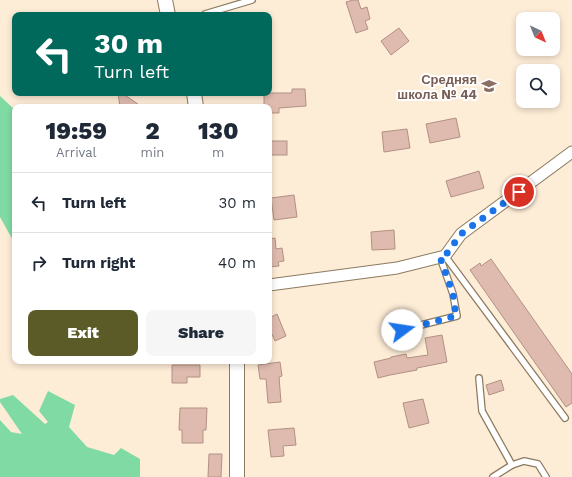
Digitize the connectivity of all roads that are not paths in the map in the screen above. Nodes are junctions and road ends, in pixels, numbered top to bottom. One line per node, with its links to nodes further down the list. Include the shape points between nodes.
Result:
1 (165, 0): 3 (street)
2 (252, 0): 4 (lane)
3 (167, 12)
4 (212, 12)
5 (572, 152): 6 (street, via 461,234)
6 (442, 257): 7 (street, via 397,268); 8 (lane, via 453,294 456,316); 11 (lane)
7 (272, 285)
8 (389, 333)
9 (237, 364): 13 (street)
10 (479, 378): 12 (lane, via 482,411)
11 (565, 418)
12 (512, 465): 14 (lane); 15 (lane, via 524,461 538,464)
13 (237, 477)
14 (493, 477)
15 (546, 477)

